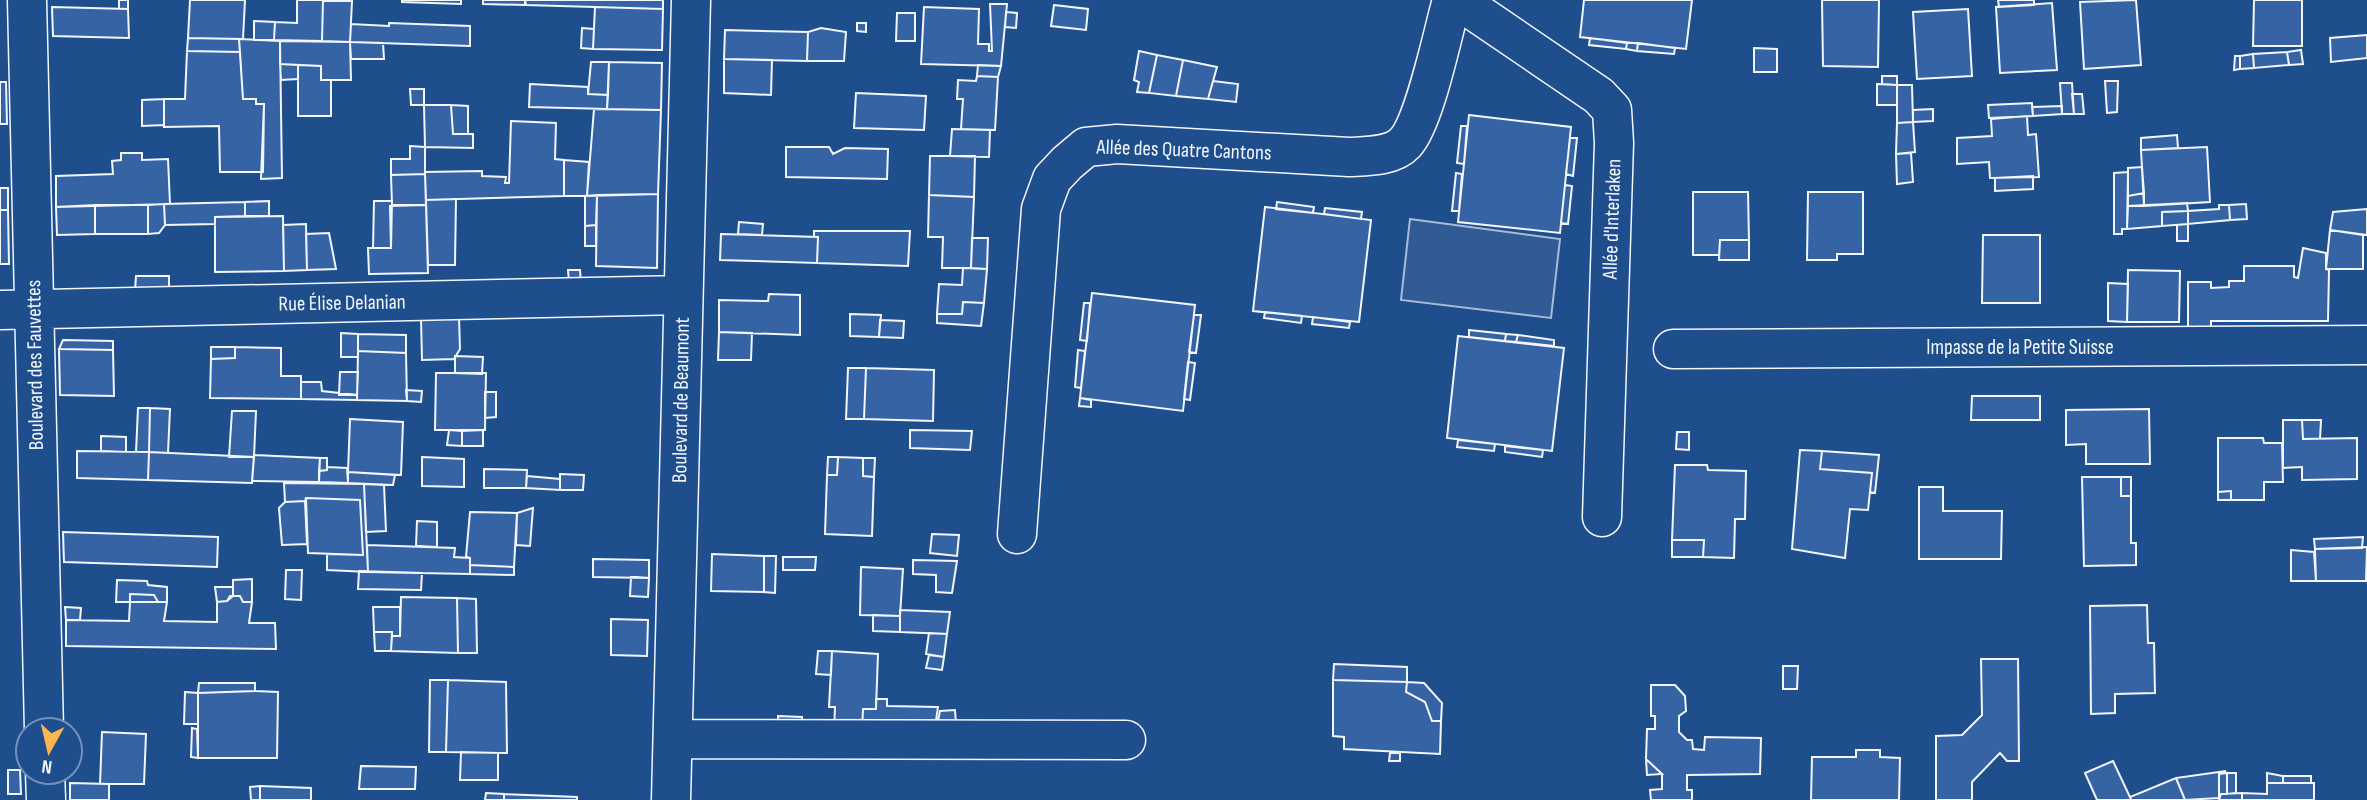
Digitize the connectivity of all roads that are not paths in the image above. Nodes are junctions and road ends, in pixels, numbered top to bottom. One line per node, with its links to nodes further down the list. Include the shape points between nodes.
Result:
1 (27, 0): 6 (street, Boulevard des Fauvettes)
2 (691, 0): 5 (street, Boulevard de Beaumont)
3 (1452, 0): 10 (street, Allée des Quatre Cantons, via 1418,118 1405,144 1378,156 1117,144 1086,147 1052,179 1041,209)
4 (1458, 0): 9 (street, Allée d'Interlaken, via 1599,96 1612,110)
5 (683, 295): 6 (street, Rue Élise Delanian); 12 (street, Boulevard de Beaumont)
6 (17, 310): 11 (street, Boulevard des Fauvettes)
7 (2367, 345): 8 (street, Impasse de la Petite Suisse)
8 (1673, 349)
9 (1602, 517)
10 (1017, 534)
11 (43, 716)
12 (673, 739): 13 (street); 14 (street, Boulevard de Beaumont)
13 (1126, 740)
14 (671, 800)

